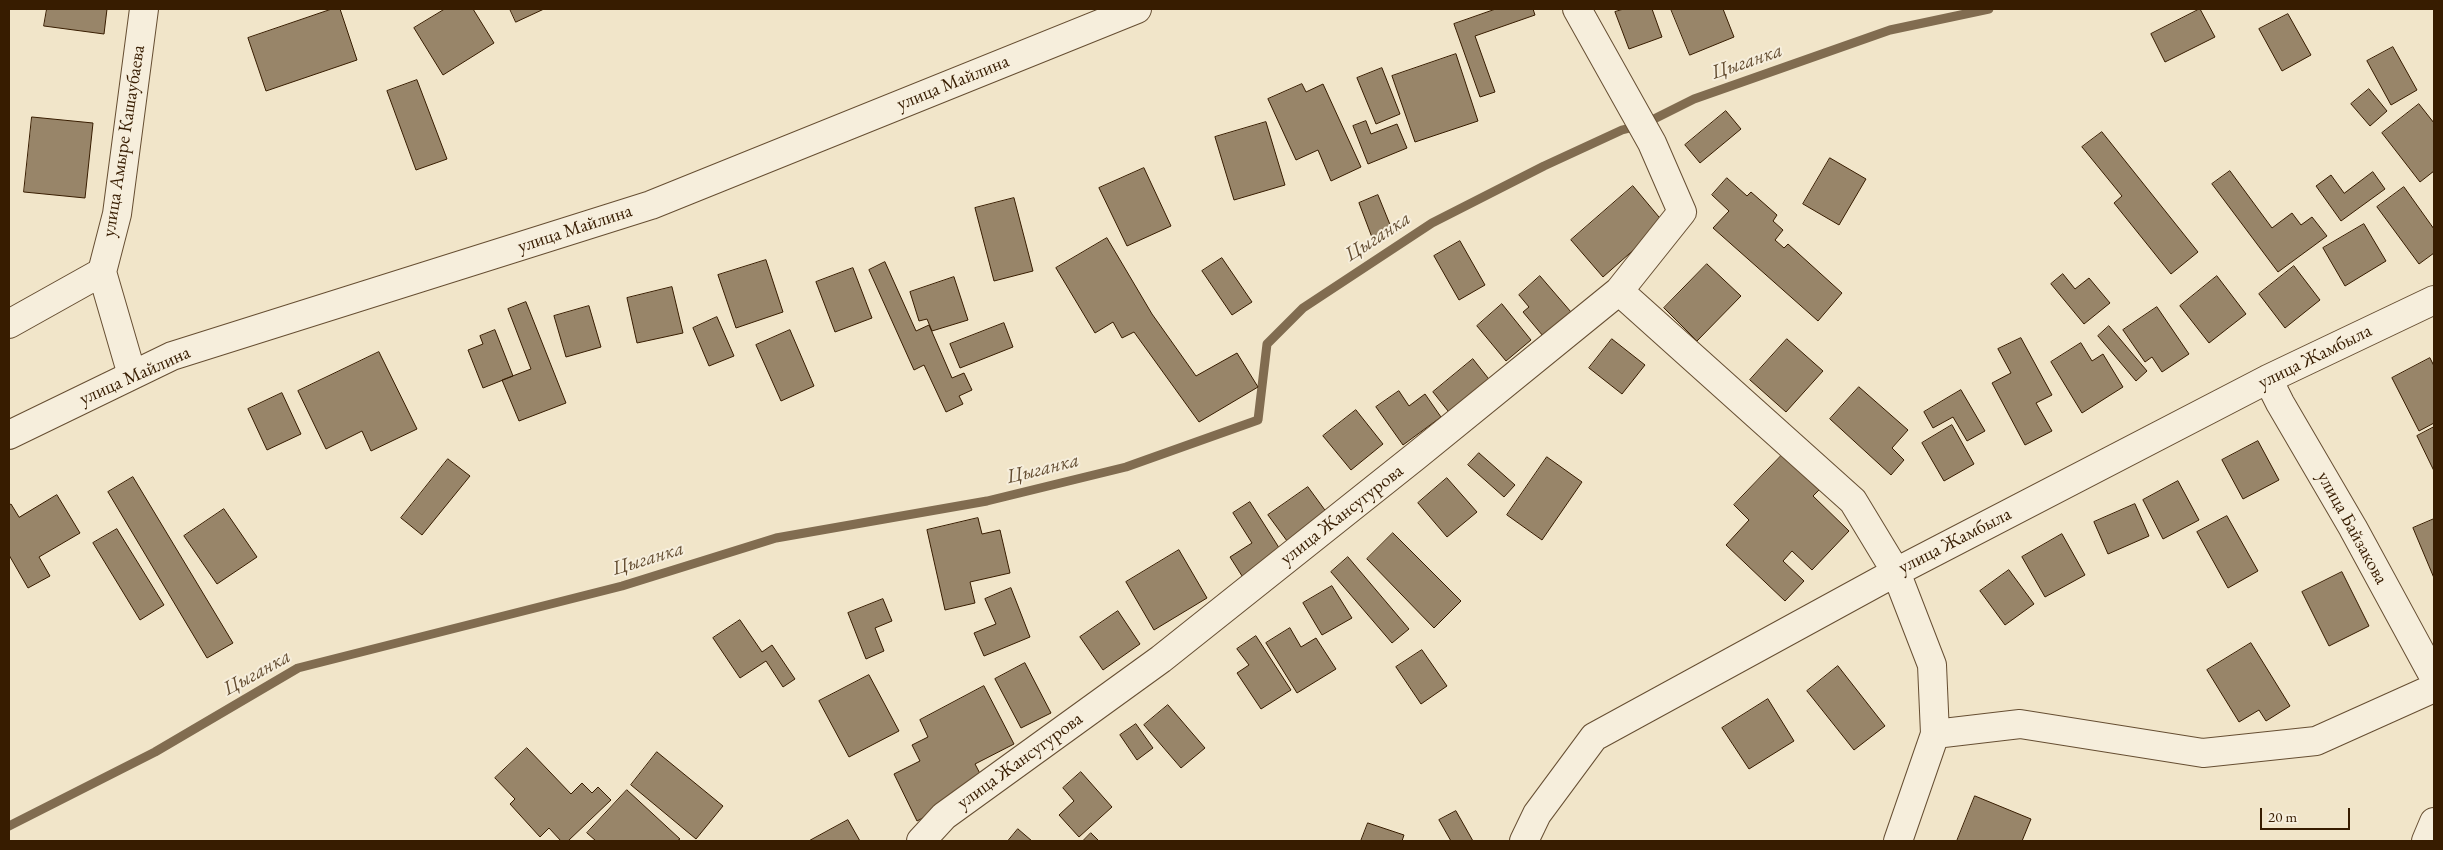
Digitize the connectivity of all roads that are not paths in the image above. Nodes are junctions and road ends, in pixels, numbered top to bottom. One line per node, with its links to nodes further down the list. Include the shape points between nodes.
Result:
1 (144, 9): 4 (street, улица Амыре Кашаубаева, via 117,214)
2 (1138, 9): 8 (street, улица Майлина, via 651,205 172,356)
3 (1577, 9): 5 (street, улица Жансугурова, via 1652,143 1682,212)
4 (102, 272): 7 (street); 8 (street)
5 (1619, 291): 11 (street, via 1852,501); 16 (street, улица Жансугурова, via 1161,659 944,816)
6 (2434, 300): 9 (street, улица Жамбыла)
7 (9, 324)
8 (132, 375): 10 (street, улица Майлина)
9 (2268, 379): 11 (street, улица Жамбыла); 12 (street, улица Байзакова, via 2354,528)
10 (9, 435)
11 (1896, 572): 14 (street, via 1932,665); 17 (street, улица Жамбыла, via 1594,737 1537,814)
12 (2434, 677)
13 (2434, 688): 14 (street, via 2316,742 2203,753 2020,724)
14 (1936, 734): 18 (street)
15 (2434, 822): 19 (street)
16 (921, 841)
17 (1524, 841)
18 (1898, 841)
19 (2426, 841)

